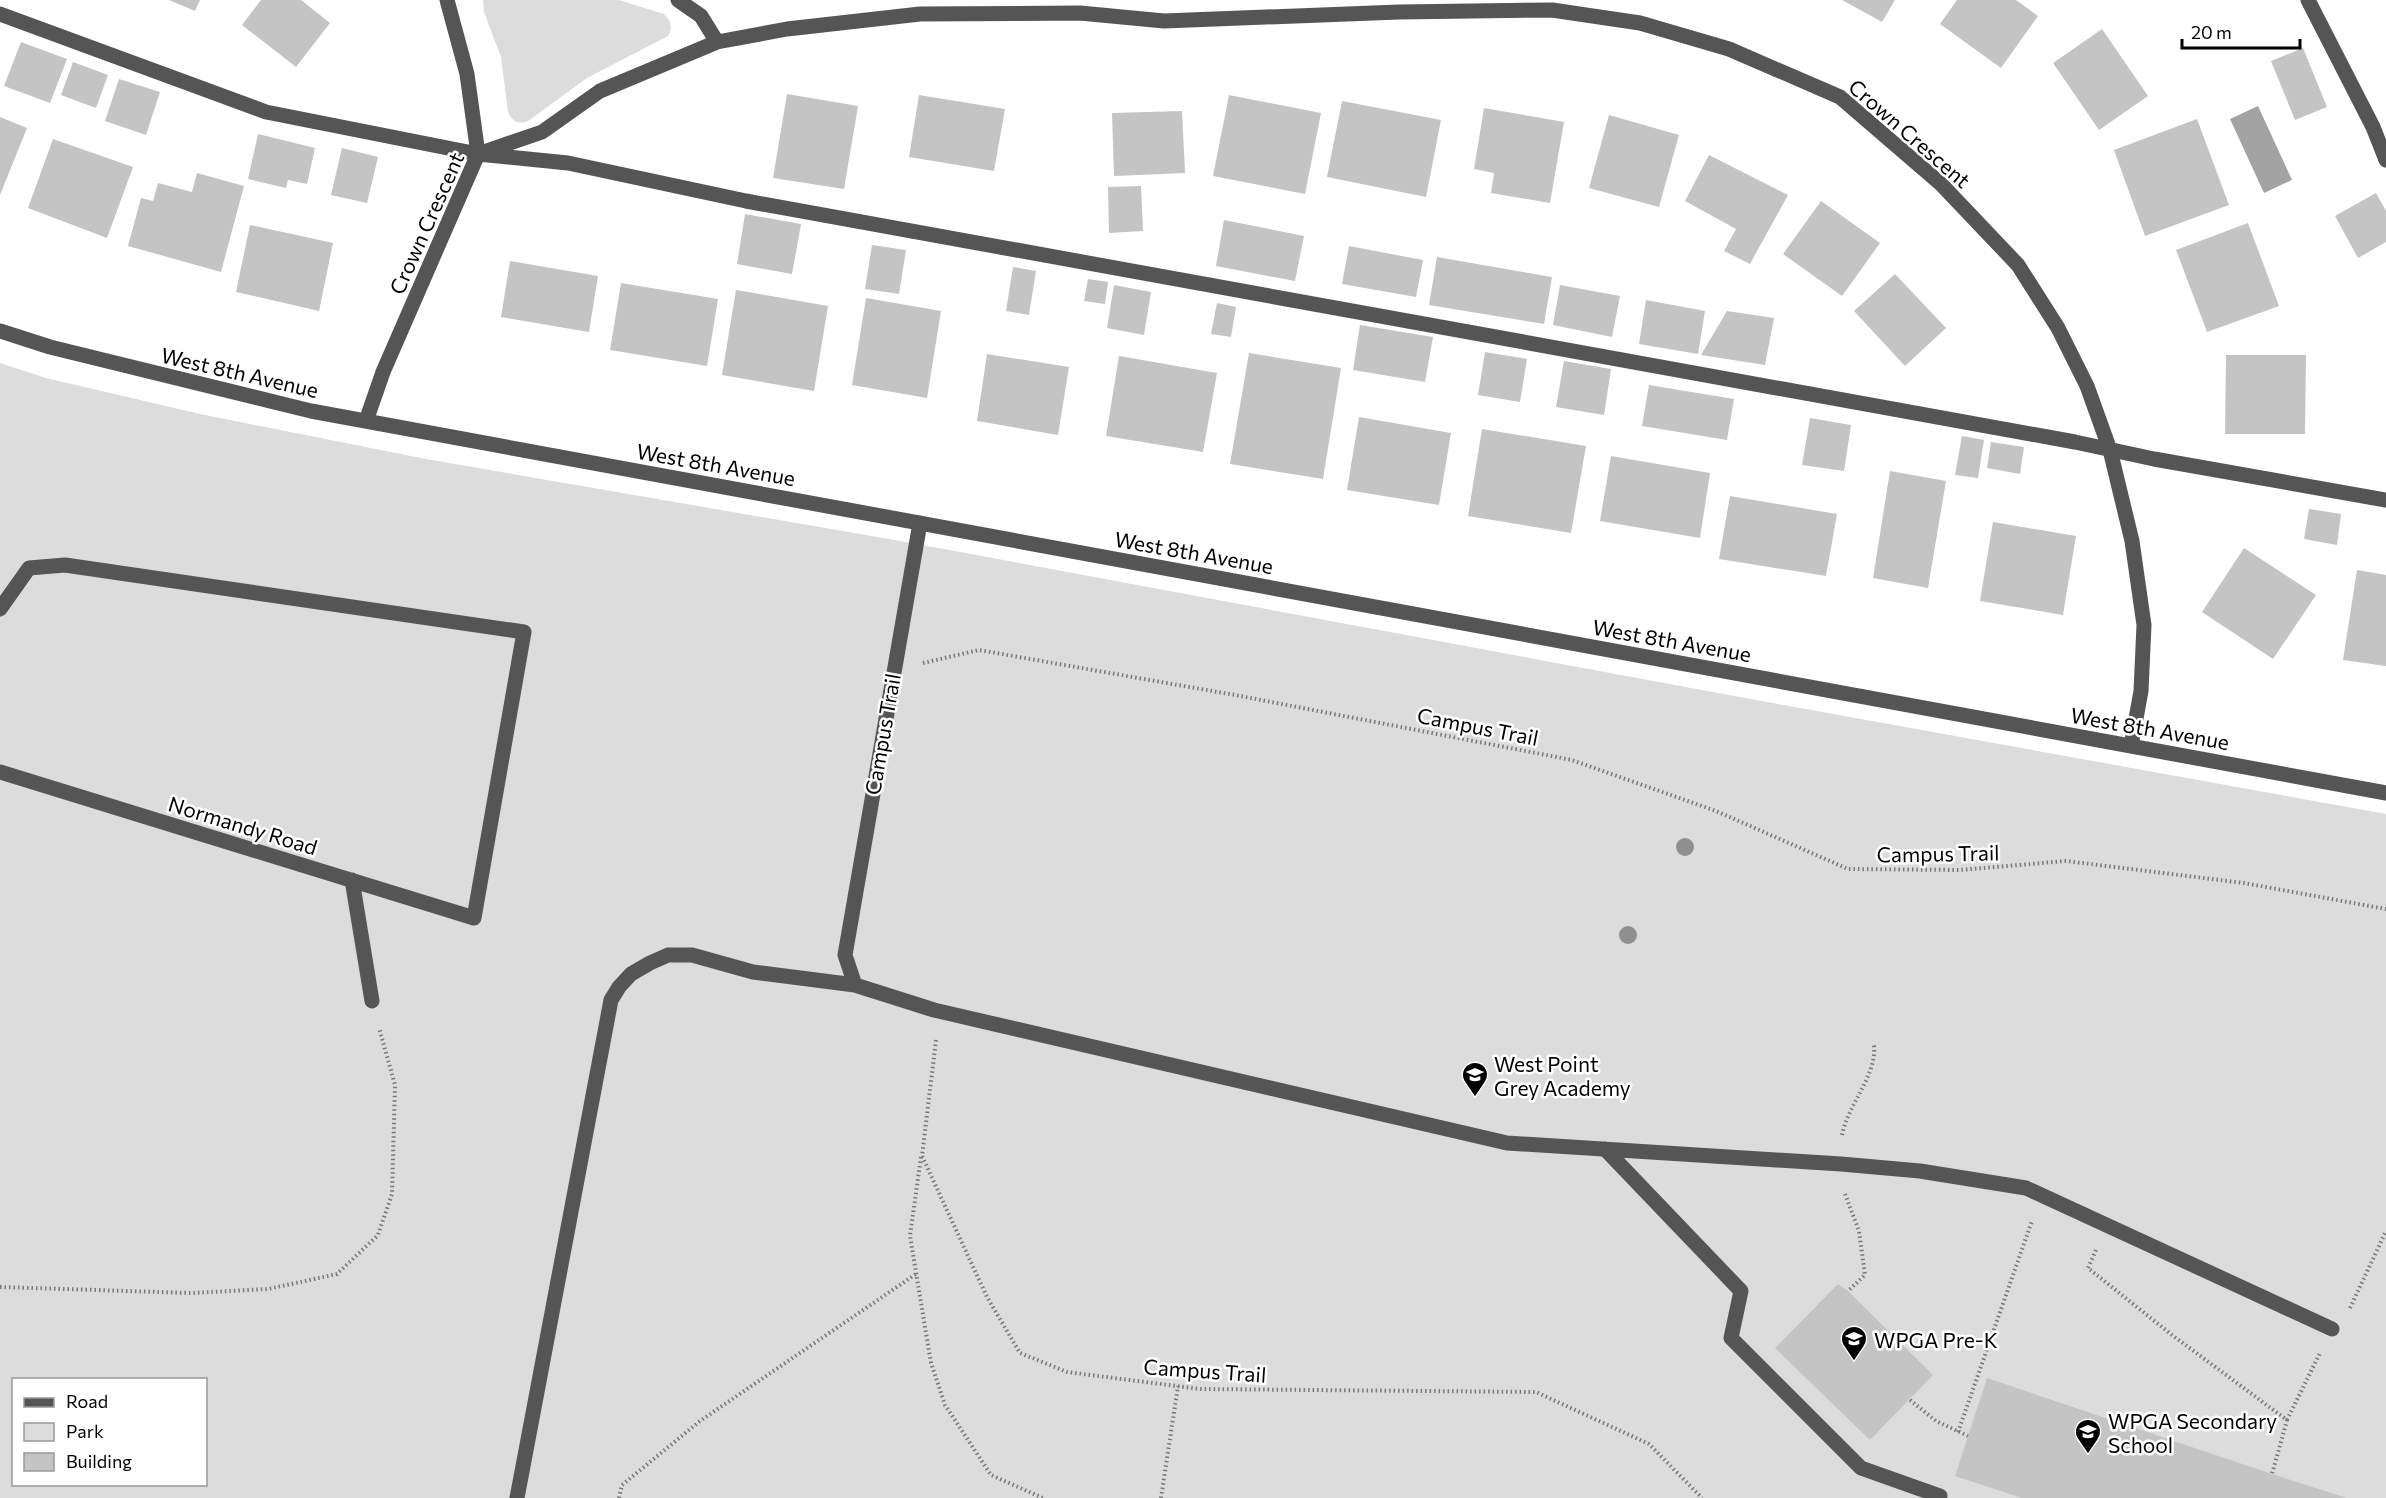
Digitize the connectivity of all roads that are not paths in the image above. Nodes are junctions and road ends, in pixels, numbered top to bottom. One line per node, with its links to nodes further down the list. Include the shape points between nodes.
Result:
1 (447, 0): 10 (street, via 467,74)
2 (678, 0): 9 (street, via 701,16)
3 (937, 0): 8 (street)
4 (1068, 0): 6 (street)
5 (2308, 0): 11 (street)
6 (1080, 13): 8 (street, Crown Crescent); 14 (street, Crown Crescent, via 1164,21 1552,10 1640,23 1729,49 1840,97 1941,184 2018,265 2087,386)
7 (0, 14): 10 (street, via 266,112)
8 (920, 14): 9 (street, Crown Crescent, via 787,29)
9 (717, 42): 10 (street, Crown Crescent, via 600,91 542,132)
10 (478, 154): 13 (street, Crown Crescent, via 383,372); 14 (street, via 568,163 746,201)
11 (2386, 160)
12 (0, 331): 13 (street, West 8th Avenue, via 182,380)
13 (366, 421): 16 (street, West 8th Avenue)
14 (2110, 450): 15 (street); 18 (street, Crown Crescent, via 2132,541 2144,626 2141,691)
15 (2386, 500)
16 (921, 523): 18 (street, West 8th Avenue); 22 (street, via 845,956)
17 (0, 609): 21 (street, Normandy Road, via 29,568 65,565 524,632 474,918)
18 (2131, 746): 20 (street, West 8th Avenue)
19 (0, 772): 21 (street, Normandy Road)
20 (2386, 793)
21 (352, 880): 23 (street)
22 (855, 985): 24 (street, via 934,1010 1507,1143); 27 (street, via 753,972 692,955 668,955 631,974 610,1000)
23 (372, 1001)
24 (1605, 1149): 25 (street, via 1920,1171 2026,1188); 26 (street, via 1741,1291 1731,1338 1861,1468)
25 (2332, 1329)
26 (1940, 1496)
27 (517, 1498)

